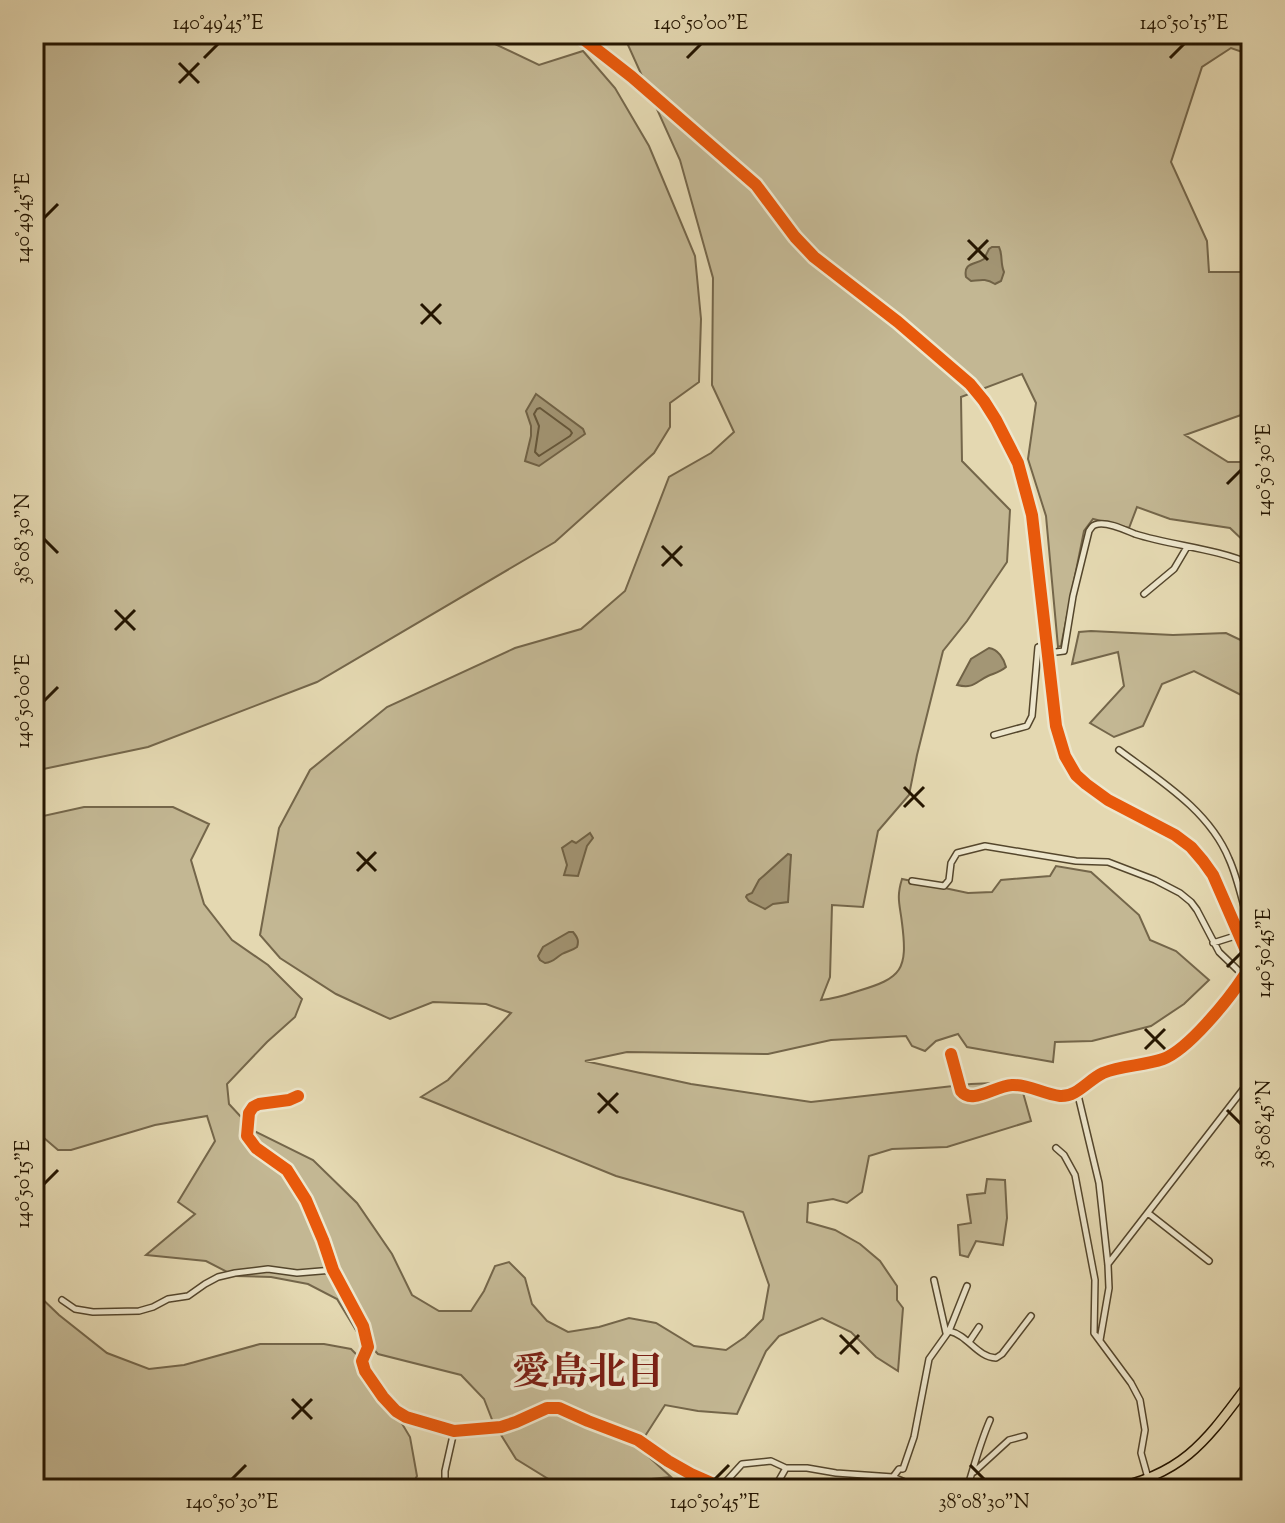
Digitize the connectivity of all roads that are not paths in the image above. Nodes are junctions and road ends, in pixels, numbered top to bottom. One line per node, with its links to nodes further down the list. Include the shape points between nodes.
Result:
1 (756, 185): 2 (street, via 814,257)
2 (898, 322)
3 (970, 384): 7 (street, via 1018,463 1036,539)
4 (1187, 547): 5 (street); 6 (street, via 1174,569); 8 (street, via 1106,524 1092,526 1064,651)
5 (1251, 564)
6 (1144, 594)
7 (1047, 644): 8 (street); 9 (street, via 1038,647 1027,726)
8 (1048, 653): 13 (street, via 1056,726 1076,775 1095,792 1191,847 1213,875)
9 (994, 735)
10 (1119, 750): 12 (street, via 1192,806 1214,833 1229,857)
11 (912, 881): 14 (street, via 944,886 957,853 985,846 1108,862 1180,893 1197,910)
12 (1251, 931): 13 (street)
13 (1238, 934): 14 (street); 15 (street)
14 (1213, 943): 17 (street)
15 (1251, 962)
16 (1251, 974): 17 (street)
17 (1244, 976): 20 (street, via 1183,1047 1164,1059 1100,1074)
18 (951, 1054): 20 (street, via 961,1091 971,1098 1015,1084 1062,1096)
19 (1251, 1079): 23 (street)
20 (1077, 1091): 25 (street, via 1099,1183)
21 (298, 1096): 26 (street, via 253,1107 247,1136 287,1170 306,1200)
22 (1056, 1148): 33 (street, via 1075,1175 1095,1280 1094,1333)
23 (1148, 1213): 24 (street); 25 (street)
24 (1209, 1261)
25 (1108, 1265): 33 (street)
26 (333, 1270): 29 (street, via 235,1273 188,1296 139,1311 93,1312); 37 (street, via 363,1326 368,1347 362,1361 372,1382 406,1417)
27 (934, 1280): 32 (street)
28 (967, 1286): 32 (street)
29 (62, 1300)
30 (1031, 1316): 34 (street, via 996,1358 986,1357)
31 (979, 1327): 34 (street)
32 (947, 1332): 34 (street); 41 (street, via 929,1359 914,1437 903,1469)
33 (1100, 1340): 42 (street, via 1140,1400 1145,1430 1141,1453)
34 (969, 1342)
35 (1251, 1381): 42 (main road, via 1199,1446)
36 (990, 1420): 40 (street)
37 (454, 1431): 43 (street, via 501,1427 559,1408 638,1440); 45 (street)
38 (1024, 1436): 40 (street, via 1009,1440)
39 (786, 1468): 41 (street); 44 (street, via 771,1461 745,1463); 47 (street)
40 (973, 1473): 49 (street)
41 (893, 1477): 48 (street)
42 (1148, 1478): 50 (main road)
43 (707, 1481): 44 (street); 46 (street)
44 (723, 1488)
45 (445, 1489)
46 (702, 1489)
47 (774, 1489)
48 (921, 1489)
49 (967, 1489)
50 (1110, 1489)

